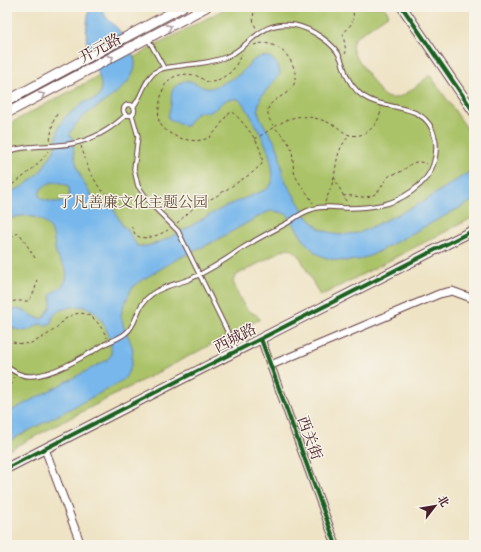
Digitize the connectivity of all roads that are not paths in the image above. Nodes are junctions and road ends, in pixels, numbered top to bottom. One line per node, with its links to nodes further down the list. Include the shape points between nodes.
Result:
1 (182, 7): 6 (street, 开元路)
2 (206, 7): 4 (street, 开元路, one-way to 2)
3 (402, 7): 8 (street)
4 (148, 39): 5 (lane); 9 (street, 开元路, one-way to 4)
5 (164, 68): 7 (lane, via 150,77); 14 (lane, via 198,64 226,57 259,32 274,26 305,28 334,48 341,59 344,72 358,92 381,104 412,110 425,119 436,141 433,167 418,187 383,205 322,207 306,211 220,264)
6 (7, 100)
7 (133, 107): 10 (lane, via 125,107); 11 (lane)
8 (474, 112)
9 (7, 113)
10 (126, 115): 11 (lane); 12 (lane, via 99,134 79,142)
11 (132, 115): 14 (lane, via 138,136 134,162 138,186 151,204 178,231)
12 (7, 152)
13 (474, 230): 16 (street, 西城路)
14 (199, 274): 17 (lane); 19 (lane, via 165,287 146,299 128,332 73,362 38,376 26,376)
15 (474, 299): 18 (street, via 452,291 439,294)
16 (261, 339): 17 (street, 西城路); 18 (street, 西关街)
17 (237, 351): 20 (street, 西城路)
18 (270, 364): 23 (street, 西关街)
19 (7, 367)
20 (45, 449): 21 (street, 西城路); 22 (street)
21 (7, 468)
22 (81, 545)
23 (336, 545)

